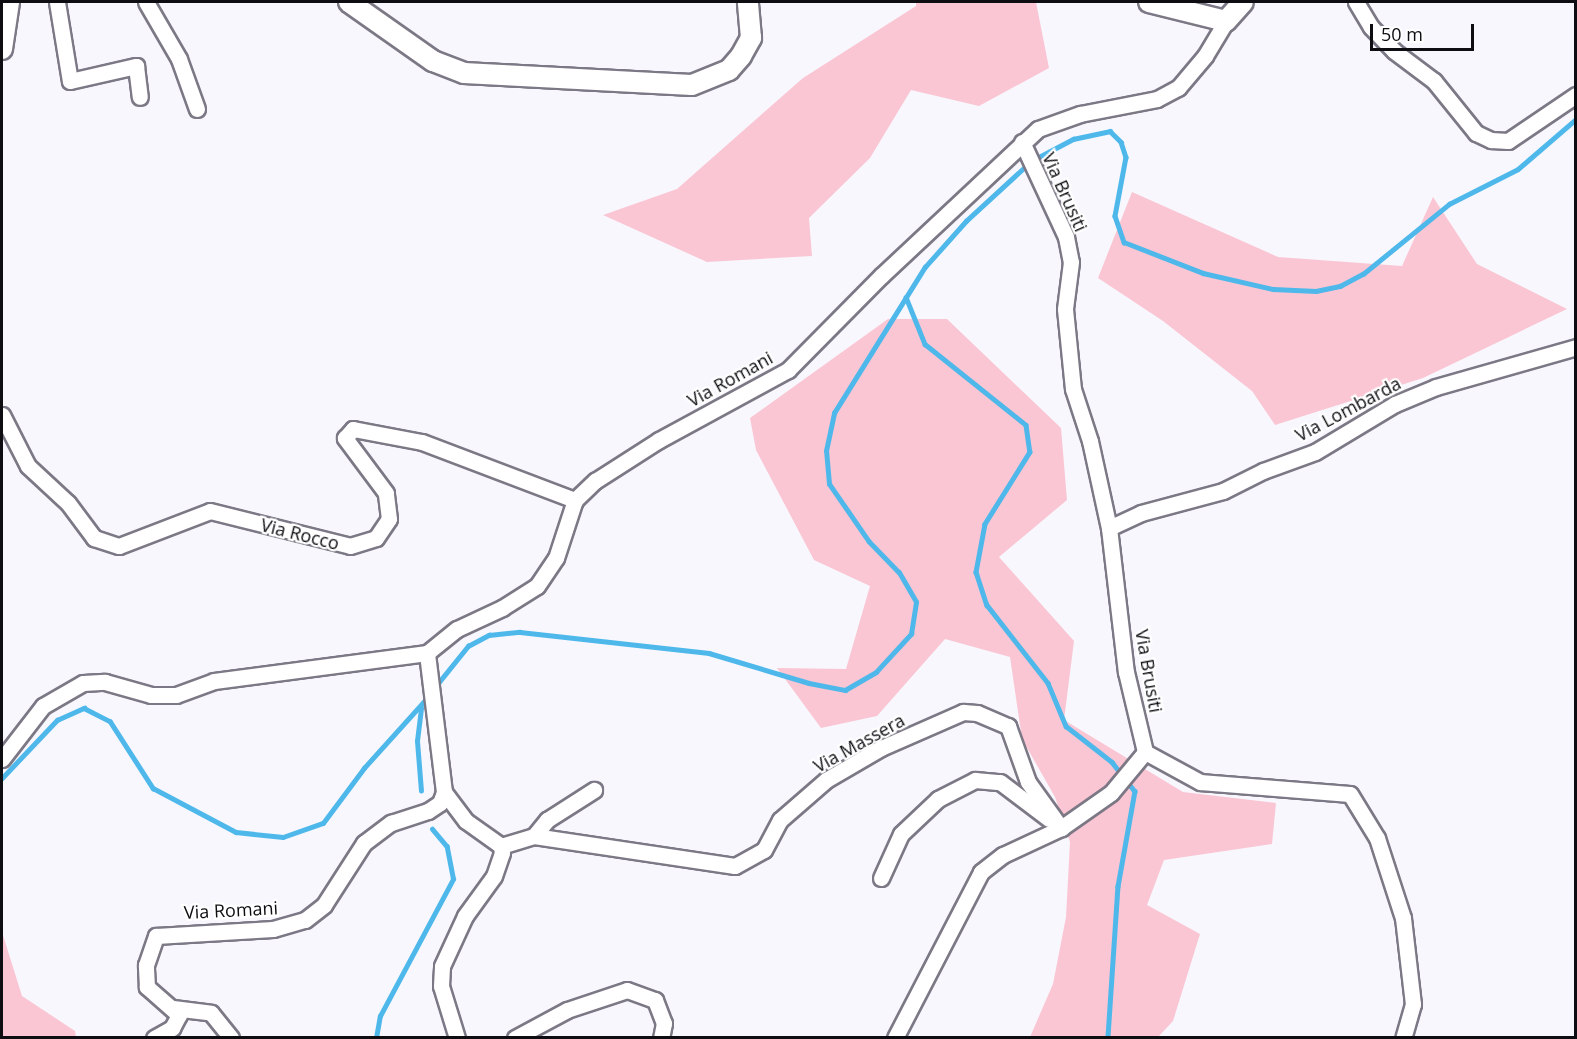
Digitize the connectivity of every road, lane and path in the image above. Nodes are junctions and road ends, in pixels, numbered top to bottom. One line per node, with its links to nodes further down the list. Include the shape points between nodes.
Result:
1 (9, 2): 10 (street)
2 (57, 2): 12 (street, via 70,81 136,66)
3 (146, 2): 13 (street, via 178,59)
4 (349, 2): 5 (street, via 433,61 464,73 692,85 729,70 750,38)
5 (748, 2)
6 (1149, 2): 9 (street)
7 (1243, 2): 9 (street)
8 (1356, 2): 11 (street, via 1371,27 1394,51 1434,81 1476,133 1491,140 1508,141 1527,131)
9 (1226, 21): 14 (street, Via Romani, via 1205,56 1184,80 1158,99 1080,114 1038,129)
10 (2, 49)
11 (1575, 95)
12 (140, 97)
13 (197, 109)
14 (1023, 144): 17 (street, Via Romani, via 788,370 659,440 595,481); 18 (street, Via Brusiti, via 1066,237 1071,262 1065,309 1073,389 1090,441)
15 (1575, 347): 18 (street, Via Lombarda, via 1436,387 1395,404 1315,452 1223,491 1141,513)
16 (2, 416): 17 (street, Via Rocco, via 28,465 68,503 94,538 120,546 210,511 350,546 376,538 389,519 386,493 345,438 353,429 423,442)
17 (576, 500): 19 (street, Via Romani, via 556,558 537,586 457,629)
18 (1110, 528): 20 (street, Via Brusiti, via 1126,672)
19 (427, 653): 21 (street, via 214,681 176,695 151,695 105,682 83,682 43,706); 23 (street)
20 (1145, 752): 24 (street, via 1111,793); 35 (street, via 1200,782 1350,794 1377,838 1403,918 1413,1004)
21 (2, 759)
22 (594, 790): 25 (street, via 547,820)
23 (444, 792): 26 (street, via 466,822); 28 (street, Via Romani, via 436,807 391,823 364,843 324,905 305,920 273,929 156,936 146,965 147,987)
24 (1061, 828): 25 (street, Via Massera, via 1028,782 1008,726 977,713 963,712 881,748 826,780 780,820 764,850 735,866); 27 (street, via 1000,782 975,780 938,799 901,834); 34 (street, via 1003,855 981,872)
25 (534, 836): 26 (street)
26 (501, 846): 31 (street, via 494,876 465,916 442,966 441,986)
27 (881, 878)
28 (174, 1008): 29 (street, via 178,1021); 30 (street, via 211,1013)
29 (154, 1038)
30 (231, 1038)
31 (457, 1038)
32 (515, 1038): 33 (street, via 567,1010 627,990 655,1000 664,1023)
33 (661, 1038)
34 (895, 1038)
35 (1403, 1038)

